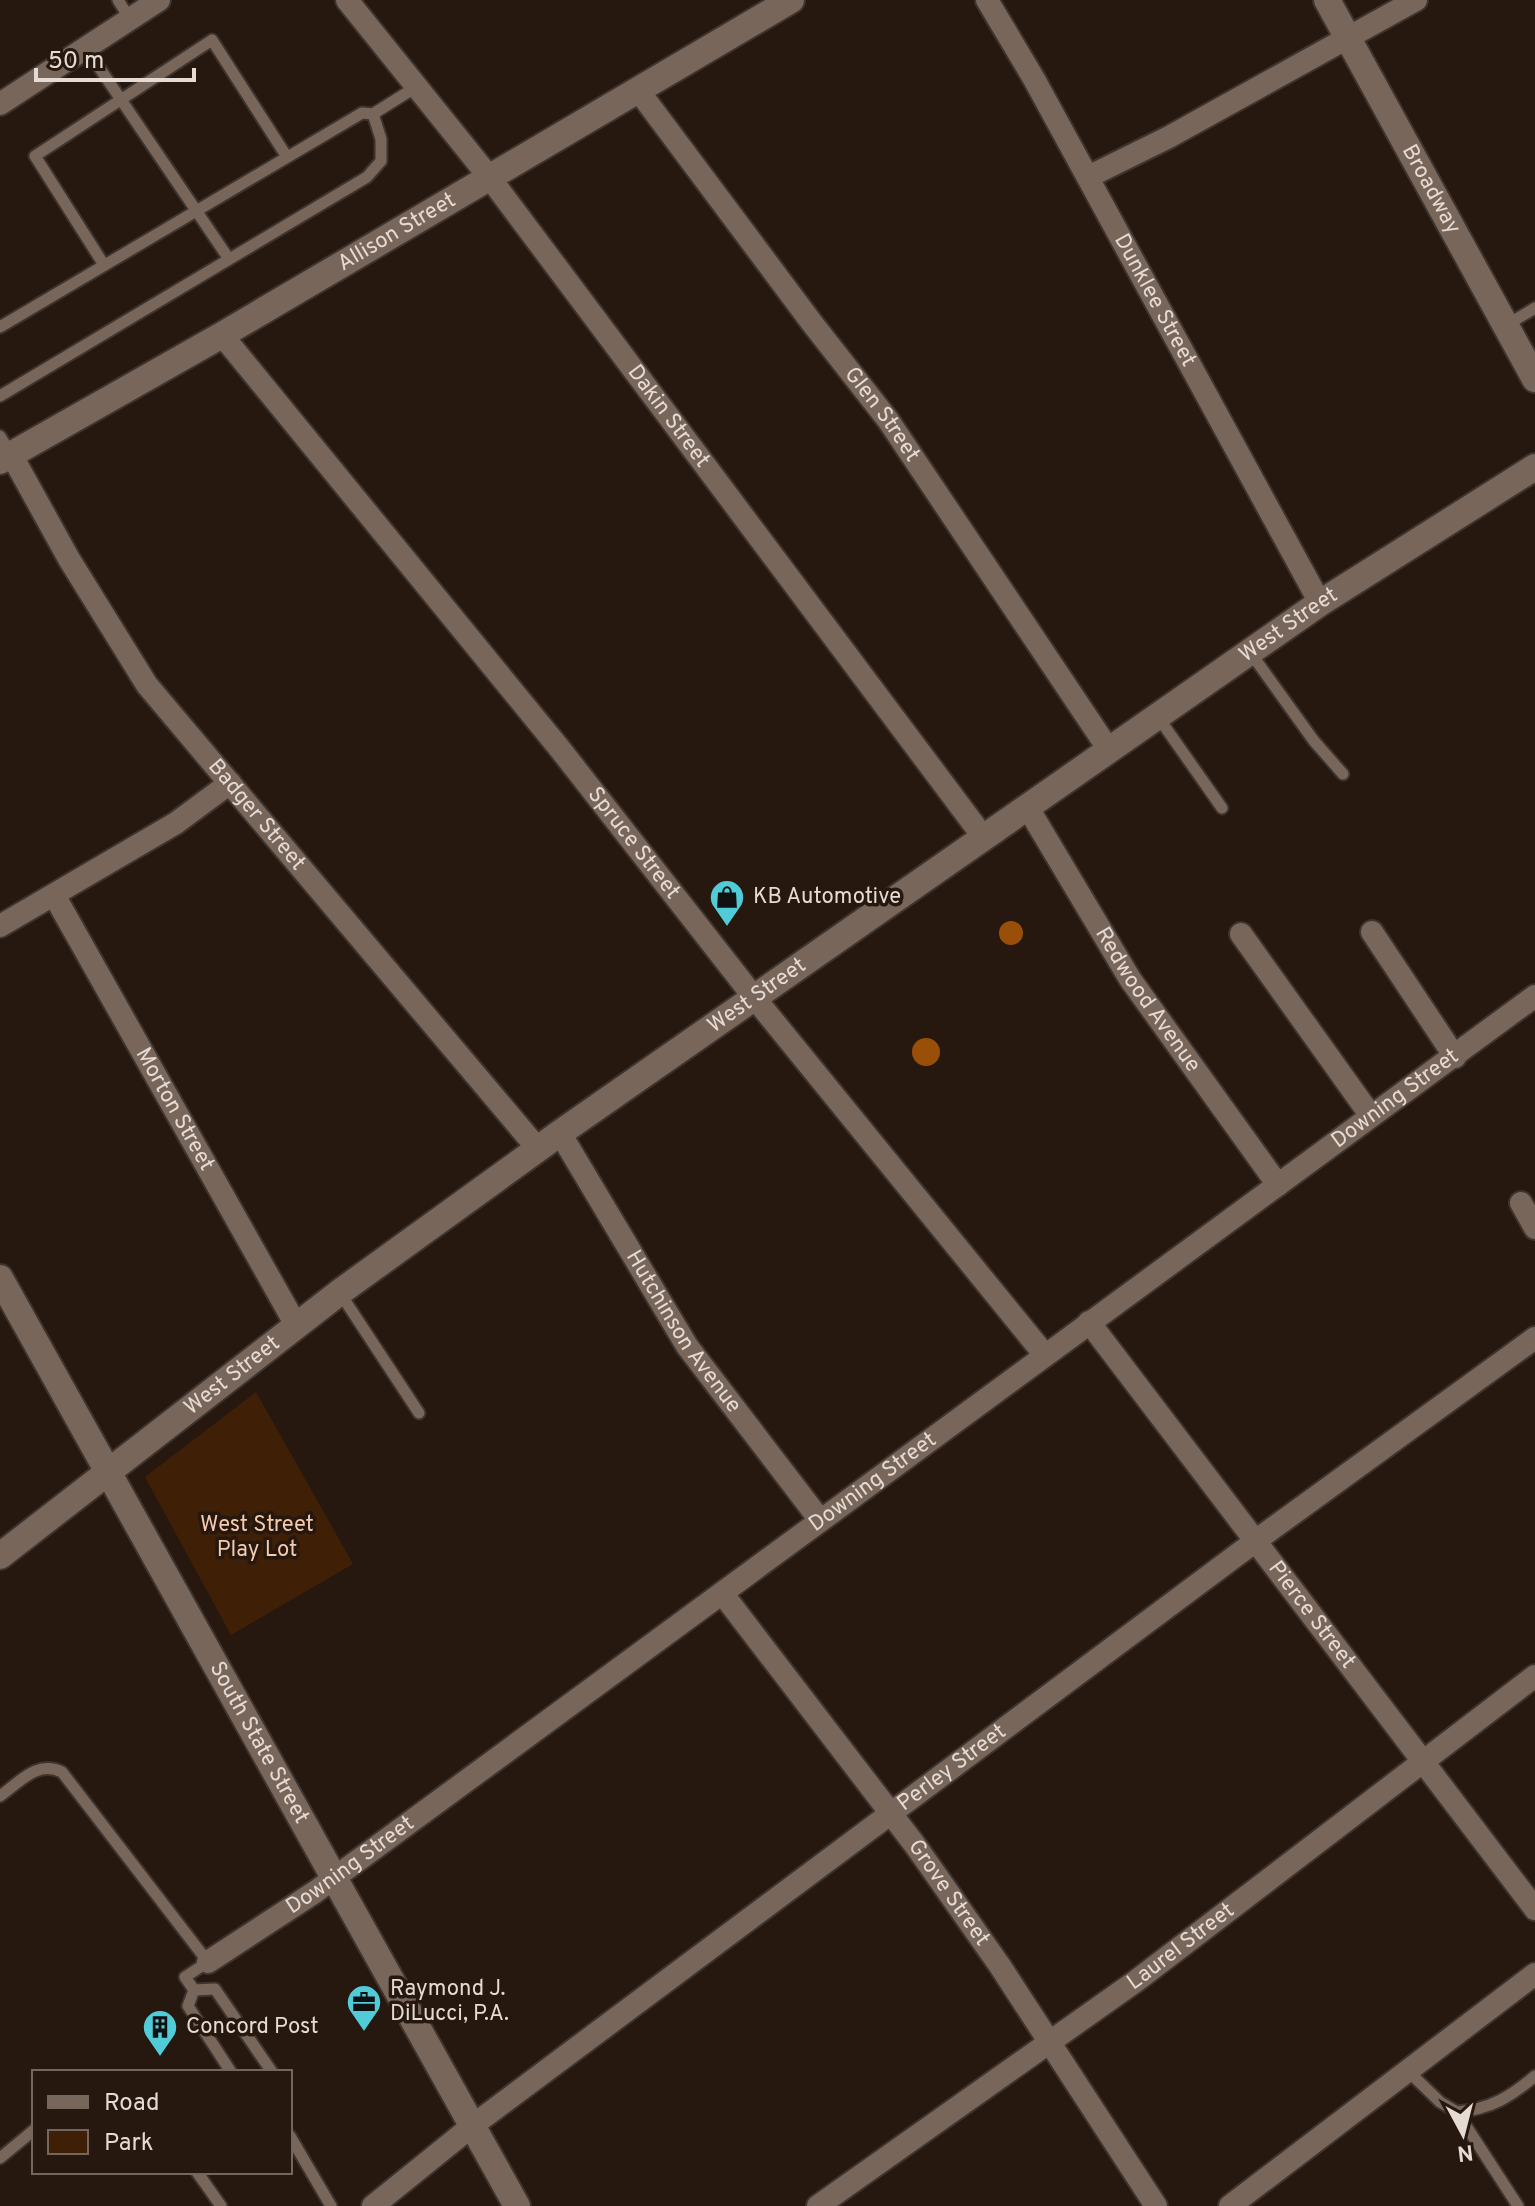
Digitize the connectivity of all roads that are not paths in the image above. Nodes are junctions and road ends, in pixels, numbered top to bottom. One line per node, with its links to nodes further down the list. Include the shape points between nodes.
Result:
1 (159, 0): 7 (street)
2 (347, 0): 10 (street, Dakin Street)
3 (791, 0): 11 (street, Allison Street)
4 (987, 0): 16 (street, Dunklee Street)
5 (1327, 0): 8 (street, Broadway)
6 (1416, 0): 8 (street)
7 (124, 9): 9 (street)
8 (1347, 37): 16 (street); 22 (street, Broadway)
9 (86, 48): 12 (lane); 13 (street)
10 (416, 87): 14 (lane); 17 (street, Dakin Street)
11 (638, 90): 17 (street, Allison Street); 32 (street, Glen Street, via 888,420)
12 (122, 100): 15 (lane, via 212,40); 18 (lane); 20 (lane, via 35,156)
13 (0, 104)
14 (373, 114): 15 (lane, via 362,113); 19 (lane, via 381,161 367,177)
15 (287, 157): 18 (lane)
16 (1088, 177): 29 (street, Dunklee Street)
17 (490, 178): 24 (street, Allison Street); 37 (street, Dakin Street)
18 (195, 211): 19 (lane); 20 (lane)
19 (229, 259): 26 (lane)
20 (104, 265): 23 (lane)
21 (1535, 308): 22 (lane)
22 (1505, 326): 25 (street, Broadway)
23 (0, 327)
24 (222, 335): 27 (street, Allison Street); 42 (street, Spruce Street, via 560,749)
25 (1535, 379)
26 (0, 396)
27 (4, 450): 34 (street, Badger Street, via 147,685)
28 (1535, 467): 29 (street, West Street)
29 (1320, 603): 30 (street, West Street)
30 (1250, 652): 31 (street, West Street); 33 (lane)
31 (1157, 716): 32 (street, West Street); 36 (lane)
32 (1109, 750): 35 (street, West Street)
33 (1343, 774)
34 (230, 783): 38 (street, via 176,823); 47 (street, Badger Street)
35 (1028, 808): 37 (street, West Street); 48 (street, Redwood Avenue, via 1130,979)
36 (1222, 808)
37 (984, 838): 42 (street, West Street)
38 (54, 895): 39 (street); 54 (street, Morton Street)
39 (0, 926)
40 (1372, 932): 44 (street)
41 (1241, 934): 45 (street)
42 (753, 996): 46 (street, West Street); 56 (street, Spruce Street)
43 (1535, 996): 44 (street, Downing Street)
44 (1455, 1057): 45 (street, Downing Street)
45 (1371, 1116): 48 (street, Downing Street)
46 (560, 1133): 47 (street, West Street); 59 (street, Hutchinson Avenue, via 687,1346)
47 (538, 1149): 52 (street, West Street)
48 (1278, 1185): 53 (street, Downing Street)
49 (1521, 1203): 50 (street)
50 (1535, 1228)
51 (0, 1279): 58 (street, South State Street)
52 (340, 1292): 54 (street, West Street); 57 (lane)
53 (1089, 1322): 56 (street, Downing Street); 60 (street, Pierce Street)
54 (296, 1325): 58 (street, West Street)
55 (1535, 1338): 60 (street, Perley Street)
56 (1044, 1354): 59 (street, Downing Street)
57 (419, 1413)
58 (109, 1470): 61 (street, West Street); 67 (street, South State Street)
59 (820, 1520): 62 (street, Downing Street)
60 (1255, 1542): 64 (street, Pierce Street); 66 (street, Perley Street)
61 (0, 1556)
62 (722, 1593): 66 (street, Grove Street); 67 (street, Downing Street)
63 (1535, 1676): 64 (street, Laurel Street)
64 (1423, 1762): 68 (street, Pierce Street); 72 (street, Laurel Street)
65 (0, 1796): 69 (lane, via 39,1768 51,1766 62,1772)
66 (890, 1815): 72 (street, Grove Street, via 992,1954); 78 (street, Perley Street)
67 (334, 1877): 69 (street, Downing Street); 78 (street, South State Street)
68 (1535, 1909)
69 (208, 1962): 71 (lane, via 185,1977)
70 (1535, 1974): 75 (street)
71 (194, 1990): 73 (lane, via 188,2006); 74 (lane, via 215,1989)
72 (1048, 2045): 87 (street, Laurel Street); 88 (street, Grove Street)
73 (230, 2070)
74 (271, 2070)
75 (1408, 2071): 77 (lane); 89 (street)
76 (1535, 2076): 77 (lane, via 1509,2098 1483,2110)
77 (1457, 2112): 90 (lane)
78 (472, 2126): 85 (street, Perley Street); 86 (street, South State Street)
79 (32, 2132): 81 (lane)
80 (292, 2139): 84 (lane)
81 (0, 2158)
82 (198, 2174): 83 (lane)
83 (221, 2206)
84 (331, 2206)
85 (373, 2206)
86 (517, 2206)
87 (818, 2206)
88 (1156, 2206)
89 (1230, 2206)
90 (1518, 2206)

